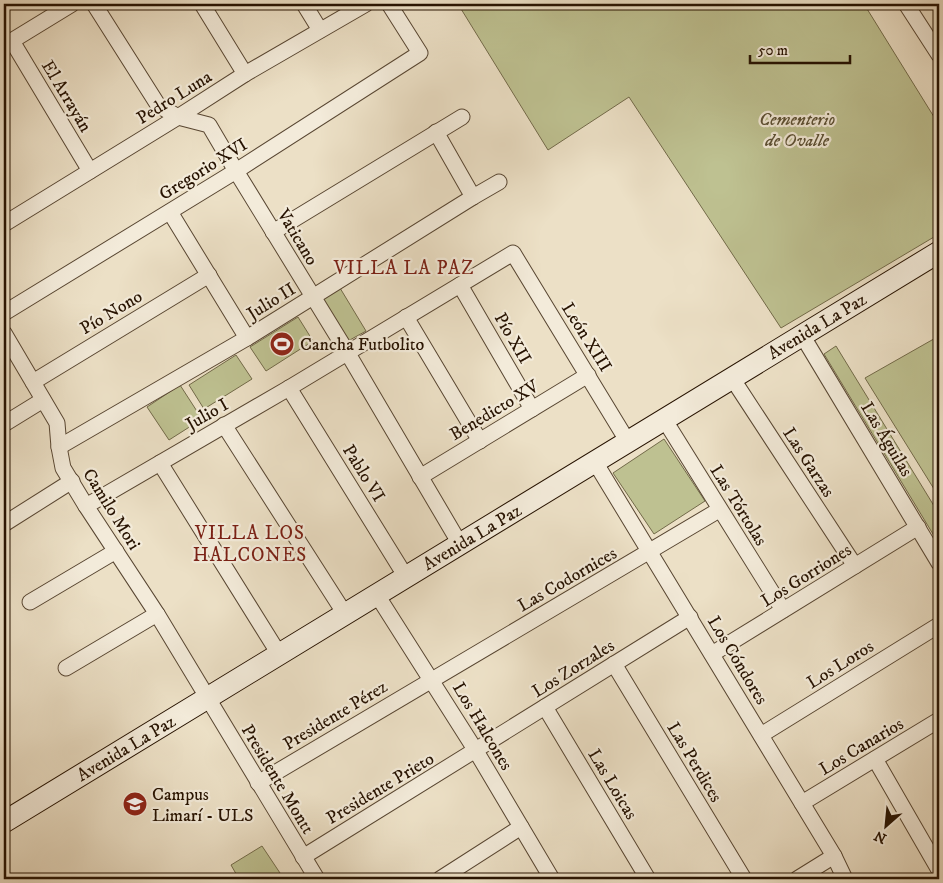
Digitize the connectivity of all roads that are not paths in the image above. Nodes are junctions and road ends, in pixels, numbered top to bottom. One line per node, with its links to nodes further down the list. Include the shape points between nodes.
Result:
1 (72, 4): 9 (street)
2 (94, 4): 12 (street, Vaticano, via 158,105)
3 (202, 4): 11 (street)
4 (304, 4): 8 (street)
5 (366, 4): 8 (street, Pedro Luna)
6 (390, 4): 16 (street, Gregorio XVI, via 420,53)
7 (906, 4): 10 (street)
8 (320, 30): 11 (street, Pedro Luna)
9 (8, 43): 15 (street, El Arrayán)
10 (939, 55)
11 (245, 74): 12 (street, Pedro Luna)
12 (178, 117): 15 (street, Pedro Luna); 16 (street, Vaticano, via 209,125)
13 (462, 117): 14 (street)
14 (436, 132): 18 (street); 21 (street)
15 (90, 171): 20 (street, Pedro Luna)
16 (236, 171): 19 (street, Gregorio XVI); 21 (street, Vaticano)
17 (499, 182): 18 (street, Julio II)
18 (472, 197): 26 (street, Julio II)
19 (170, 212): 24 (street); 27 (street, Gregorio XVI)
20 (4, 224)
21 (273, 232): 26 (street, Vaticano)
22 (939, 252): 29 (main road, Avenida La Paz)
23 (513, 254): 25 (street, Julio I); 33 (street, León XIII)
24 (208, 275): 31 (street); 35 (street, Pío Nono)
25 (460, 285): 28 (street, Julio I); 38 (street, Pío XII)
26 (312, 297): 31 (street, Julio II); 32 (street, Vaticano)
27 (4, 312)
28 (406, 317): 32 (street, Julio I); 42 (street)
29 (802, 335): 34 (main road, Avenida La Paz); 52 (street, Las Águilas)
30 (5, 336): 35 (street, Camilo Mori)
31 (247, 338): 44 (street, Julio II)
32 (347, 352): 36 (street, Julio I); 47 (street, Vaticano)
33 (588, 375): 38 (street, Benedicto XV); 43 (street, León XIII)
34 (732, 378): 39 (main road, Avenida La Paz); 57 (street, Las Garzas)
35 (33, 382): 37 (street, Camilo Mori)
36 (289, 388): 41 (street, Julio I); 58 (street, Pablo VI)
37 (44, 400): 40 (street); 44 (street, Camilo Mori, via 57,423)
38 (532, 409): 42 (street, Benedicto XV)
39 (664, 420): 43 (main road, Avenida La Paz); 50 (street, Las Tórtolas)
40 (4, 424)
41 (224, 425): 46 (street, Julio I); 63 (street)
42 (480, 441): 47 (street, Benedicto XV)
43 (628, 442): 45 (main road, Avenida La Paz)
44 (59, 447): 48 (street, Camilo Mori, via 63,468)
45 (595, 462): 53 (main road, Avenida La Paz); 55 (street, Los Cóndores)
46 (160, 463): 49 (street, Julio I); 66 (street)
47 (420, 478): 53 (street, Vaticano)
48 (72, 482): 49 (street, Camilo Mori); 51 (street)
49 (86, 506): 54 (street, Camilo Mori)
50 (719, 510): 55 (street, Las Codornices); 61 (street, Las Tórtolas)
51 (4, 524)
52 (918, 527): 56 (street, Las Águilas); 57 (street, Los Gorriones)
53 (460, 544): 58 (main road, Avenida La Paz)
54 (116, 551): 60 (street); 62 (street, Camilo Mori)
55 (650, 552): 64 (street, Los Cóndores); 70 (street, Las Codornices)
56 (939, 564)
57 (855, 566): 61 (street, Los Gorriones)
58 (406, 577): 59 (main road, Avenida La Paz)
59 (377, 595): 63 (main road, Avenida La Paz); 70 (street, Los Halcones)
60 (30, 602)
61 (783, 610): 67 (street, Los Gorriones)
62 (157, 614): 69 (street); 71 (street, Camilo Mori)
63 (345, 614): 66 (main road, Avenida La Paz)
64 (690, 617): 67 (street, Los Cóndores); 68 (street, Los Zorzales)
65 (939, 625): 74 (street, Los Loros)
66 (279, 654): 71 (main road, Avenida La Paz)
67 (712, 654): 74 (street, Los Cóndores)
68 (614, 664): 72 (street, Los Zorzales); 88 (street, Las Perdices)
69 (66, 668)
70 (432, 679): 75 (street, Los Halcones); 77 (street, Presidente Pérez)
71 (207, 698): 77 (street, Presidente Montt); 79 (main road, Avenida La Paz)
72 (545, 707): 75 (street, Los Zorzales); 87 (street, Las Loicas)
73 (939, 720): 76 (street, Los Canarios)
74 (761, 735): 78 (street, Los Cóndores)
75 (476, 750): 80 (street, Los Halcones); 81 (street, Presidente Prieto)
76 (874, 759): 78 (street, Los Canarios); 83 (street)
77 (258, 783): 81 (street, Presidente Montt)
78 (802, 804): 82 (street, Los Cóndores)
79 (4, 822)
80 (521, 827): 85 (street); 86 (street, Los Halcones)
81 (303, 856): 84 (street, Presidente Montt)
82 (834, 856): 89 (street); 90 (street, Los Cóndores)
83 (939, 870)
84 (317, 879)
85 (440, 879)
86 (552, 879)
87 (648, 879)
88 (744, 879)
89 (797, 879)
90 (845, 879)

